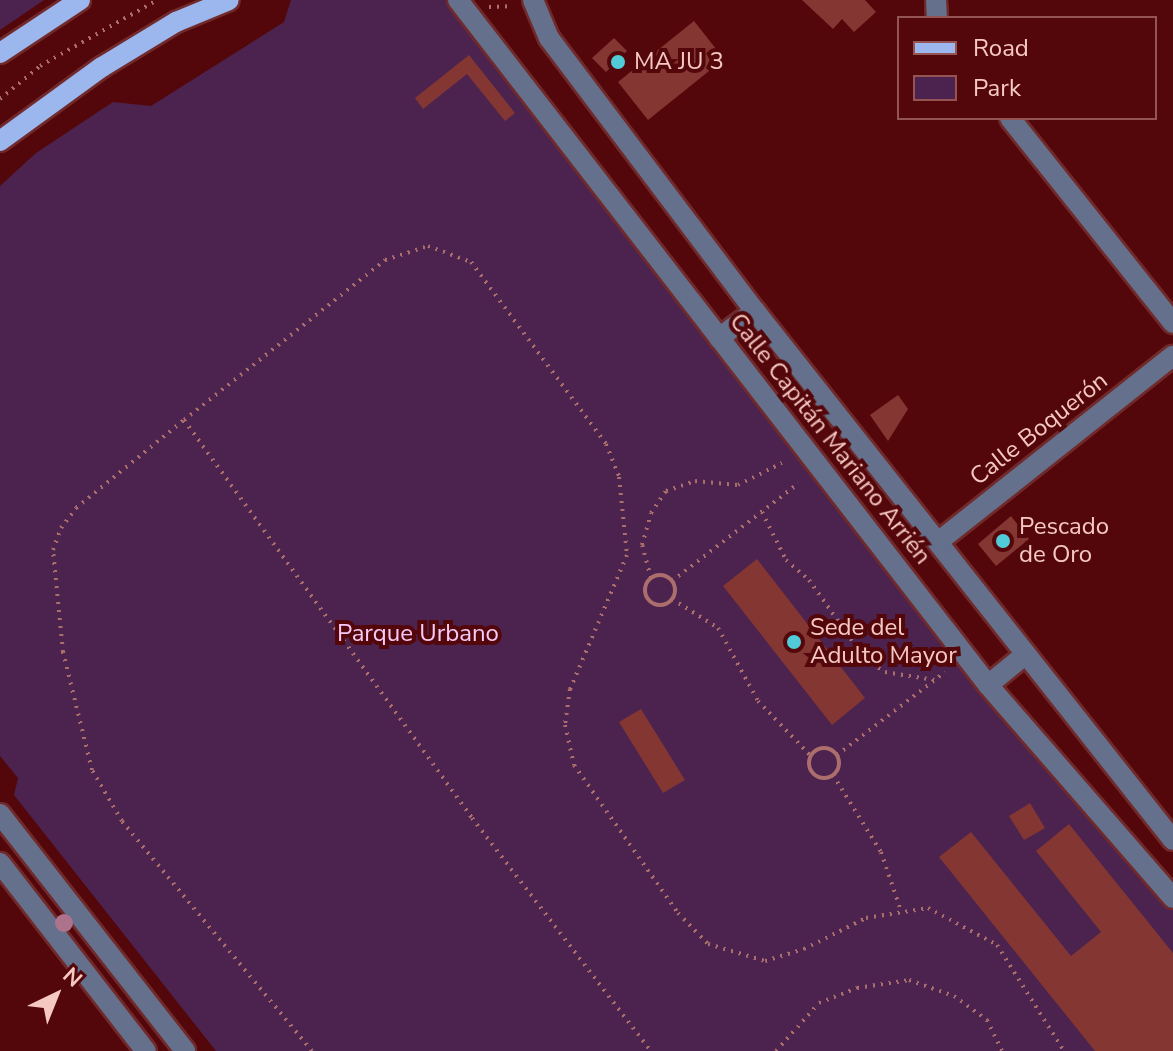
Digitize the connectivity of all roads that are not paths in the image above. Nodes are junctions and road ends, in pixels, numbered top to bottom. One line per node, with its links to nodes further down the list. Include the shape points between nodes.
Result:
1 (80, 0): 5 (main road)
2 (229, 0): 7 (main road, via 176,22 102,67)
3 (458, 0): 10 (street, Calle Capitán Mariano Arrién)
4 (533, 0): 8 (street, Calle Capitán Mariano Arrién, via 549,38)
5 (0, 53)
6 (1012, 120): 9 (street)
7 (0, 141)
8 (755, 311): 10 (street); 12 (street, Calle Capitán Mariano Arrién)
9 (1173, 323)
10 (719, 338): 14 (street, Calle Capitán Mariano Arrién)
11 (1173, 356): 12 (street, Calle Boquerón)
12 (938, 542): 13 (street, Calle Capitán Mariano Arrién)
13 (1026, 654): 14 (street); 16 (street, Calle Capitán Mariano Arrién)
14 (988, 685): 18 (street, Calle Capitán Mariano Arrién)
15 (0, 814): 20 (street)
16 (1173, 840)
17 (0, 863): 19 (street)
18 (1173, 898)
19 (146, 1051)
20 (185, 1051)

